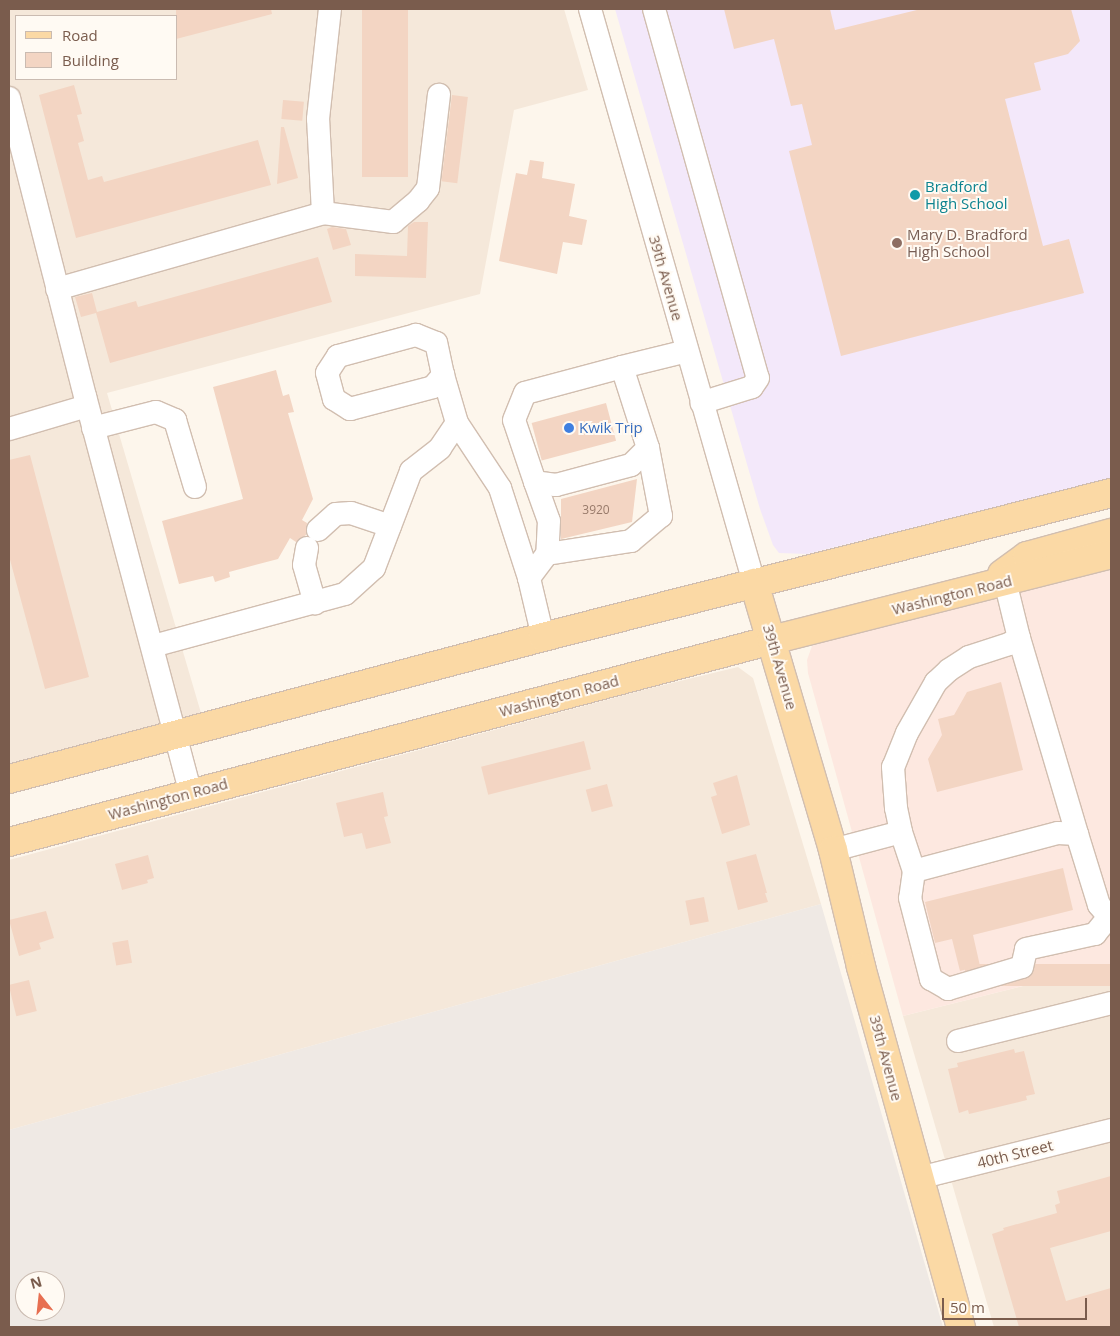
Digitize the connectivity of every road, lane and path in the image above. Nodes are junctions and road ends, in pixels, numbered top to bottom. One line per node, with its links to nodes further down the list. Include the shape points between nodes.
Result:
1 (330, 9): 6 (street, via 318,119)
2 (590, 9): 8 (street, 39th Avenue)
3 (654, 9): 11 (street, via 758,378 752,388)
4 (439, 95): 6 (street, via 428,188 418,201 393,222)
5 (9, 98): 7 (street)
6 (323, 213): 7 (street)
7 (57, 289): 12 (street)
8 (687, 351): 9 (street); 11 (street, 39th Avenue)
9 (622, 367): 16 (street); 17 (street, via 525,394 514,420)
10 (443, 374): 10 (street, via 432,387 350,409 334,399 327,373 338,356 416,335 436,343); 13 (street)
11 (701, 403): 25 (street, 39th Avenue)
12 (87, 406): 14 (street); 15 (street)
13 (457, 424): 20 (street, via 440,448 411,471); 24 (street, via 500,488)
14 (93, 428): 18 (street, via 156,412 175,420); 31 (street)
15 (9, 429)
16 (648, 448): 17 (street, via 631,465 556,485); 22 (street, via 661,516 631,541)
17 (535, 482): 22 (street, via 549,521)
18 (195, 488)
19 (1111, 492): 25 (main road)
20 (390, 526): 27 (street, via 374,568 345,594); 27 (street, via 350,513 336,514 312,539 304,565)
21 (1111, 533): 26 (main road, via 1027,556)
22 (548, 554): 24 (street)
23 (1111, 554): 26 (main road, Washington Road)
24 (529, 578): 28 (street)
25 (754, 583): 28 (main road); 30 (main road, 39th Avenue)
26 (996, 583): 29 (street); 30 (main road, Washington Road)
27 (315, 603): 31 (street)
28 (543, 637): 32 (main road)
29 (1019, 638): 35 (street, via 969,657 936,682 907,733 893,767); 36 (street)
30 (772, 640): 34 (main road, Washington Road); 38 (main road, 39th Avenue)
31 (153, 646): 32 (street)
32 (176, 733): 33 (main road); 34 (street)
33 (9, 779)
34 (191, 793): 37 (main road, Washington Road)
35 (901, 832): 38 (street); 39 (street)
36 (1077, 834): 39 (street, via 1058,833); 40 (street, via 1100,905)
37 (9, 842)
38 (833, 850): 44 (main road, 39th Avenue, via 861,967)
39 (914, 870): 40 (street, via 910,898 931,979 948,989 1022,968 1026,949 1095,934)
40 (1110, 917)
41 (1111, 1002): 42 (street)
42 (958, 1041)
43 (1111, 1130): 44 (street, 40th Street)
44 (919, 1178): 45 (main road, 39th Avenue)
45 (962, 1327)

